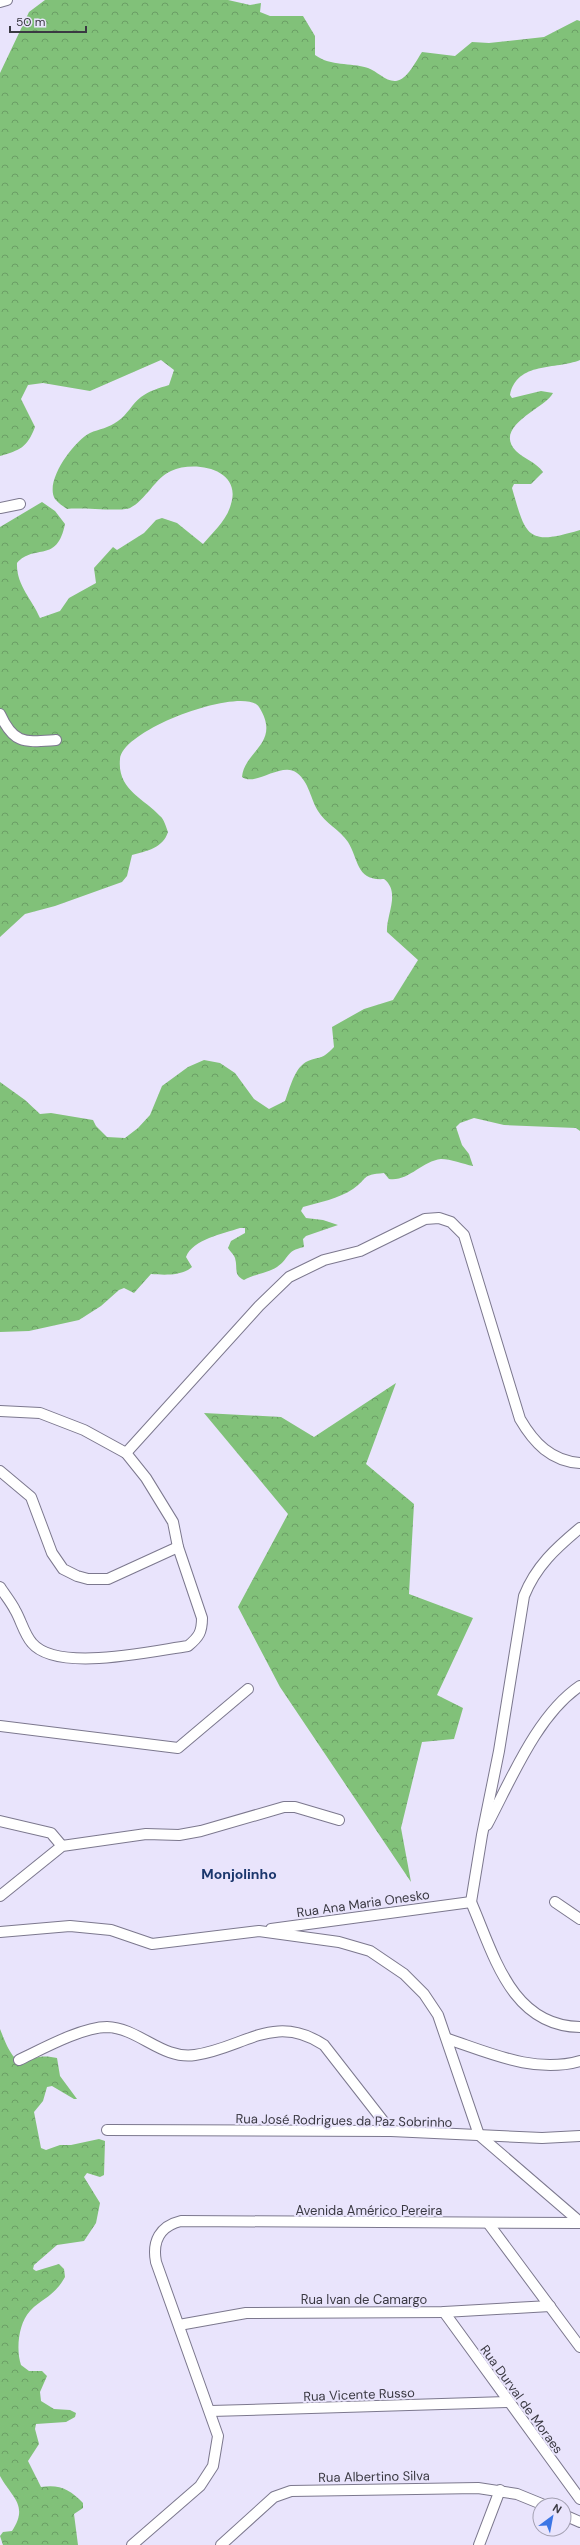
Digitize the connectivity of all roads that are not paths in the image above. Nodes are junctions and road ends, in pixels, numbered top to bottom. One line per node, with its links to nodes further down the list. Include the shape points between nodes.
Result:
1 (7, 0): 2 (street)
2 (0, 2)
3 (20, 504): 4 (street)
4 (0, 508)
5 (0, 714): 6 (street, via 11,734 28,742)
6 (56, 740)
7 (0, 1411): 8 (street, via 40,1414 84,1430)
8 (126, 1453): 9 (street, via 259,1306 289,1277 324,1260 360,1251 425,1219 439,1218 451,1222 464,1235 520,1419 536,1441 554,1457); 12 (street, via 146,1478 174,1522)
9 (580, 1463)
10 (0, 1471): 12 (street, via 31,1497 52,1553 63,1569 77,1576 108,1579)
11 (580, 1528): 19 (street, via 547,1557 532,1578 524,1596 499,1751)
12 (178, 1547): 13 (street, via 202,1618 199,1636 188,1646 84,1659 57,1657 32,1643 15,1609)
13 (0, 1587)
14 (580, 1686): 19 (street, via 562,1702 534,1738)
15 (248, 1689): 16 (street, via 178,1748)
16 (0, 1726)
17 (339, 1820): 20 (street, via 295,1807 284,1807 202,1832 179,1835 146,1834)
18 (0, 1821): 20 (street, via 51,1833)
19 (482, 1835): 22 (street)
20 (62, 1846): 21 (street)
21 (0, 1896)
22 (471, 1902): 25 (street, Rua Ana Maria Onesko); 27 (street, via 501,1972 522,2004 550,2023 563,2027)
23 (555, 1902): 24 (street)
24 (580, 1919)
25 (258, 1931): 26 (street, via 152,1944 111,1930 70,1926); 28 (street, via 339,1942 370,1951 386,1960 424,1994 438,2015)
26 (0, 1932)
27 (580, 2027)
28 (448, 2039): 30 (street, via 530,2064 556,2065); 33 (street)
29 (19, 2060): 32 (street, via 71,2036 107,2027 140,2036 166,2052 182,2056 208,2052 262,2033 278,2030 295,2031 324,2045)
30 (580, 2061)
31 (107, 2130): 32 (street, Rua José Rodrigues da Paz Sobrinho)
32 (391, 2132): 33 (street, Rua José Rodrigues da Paz Sobrinho)
33 (480, 2135): 34 (street, Rua José Rodrigues da Paz Sobrinho, via 542,2138); 36 (street)
34 (580, 2136)
35 (488, 2223): 36 (street, Avenida Américo Pereira); 37 (street); 39 (street, Avenida Américo Pereira, via 169,2224 161,2231 156,2242 156,2262)
36 (580, 2223)
37 (550, 2306): 38 (street, Rua Ivan de Camargo); 40 (street)
38 (444, 2312): 39 (street, Rua Ivan de Camargo, via 258,2312); 41 (street, Rua Durval de Moraes)
39 (179, 2325): 42 (street)
40 (580, 2347)
41 (508, 2402): 42 (street, Rua Vicente Russo); 44 (street, Rua Durval de Moraes)
42 (211, 2411): 46 (street, via 218,2436 213,2466 200,2486 186,2500)
43 (500, 2490): 45 (street, Rua Albertino Silva); 47 (street, Rua Albertino Silva, via 461,2487 291,2490 274,2497); 48 (street)
44 (580, 2500)
45 (532, 2501)
46 (132, 2545)
47 (221, 2545)
48 (479, 2545)

